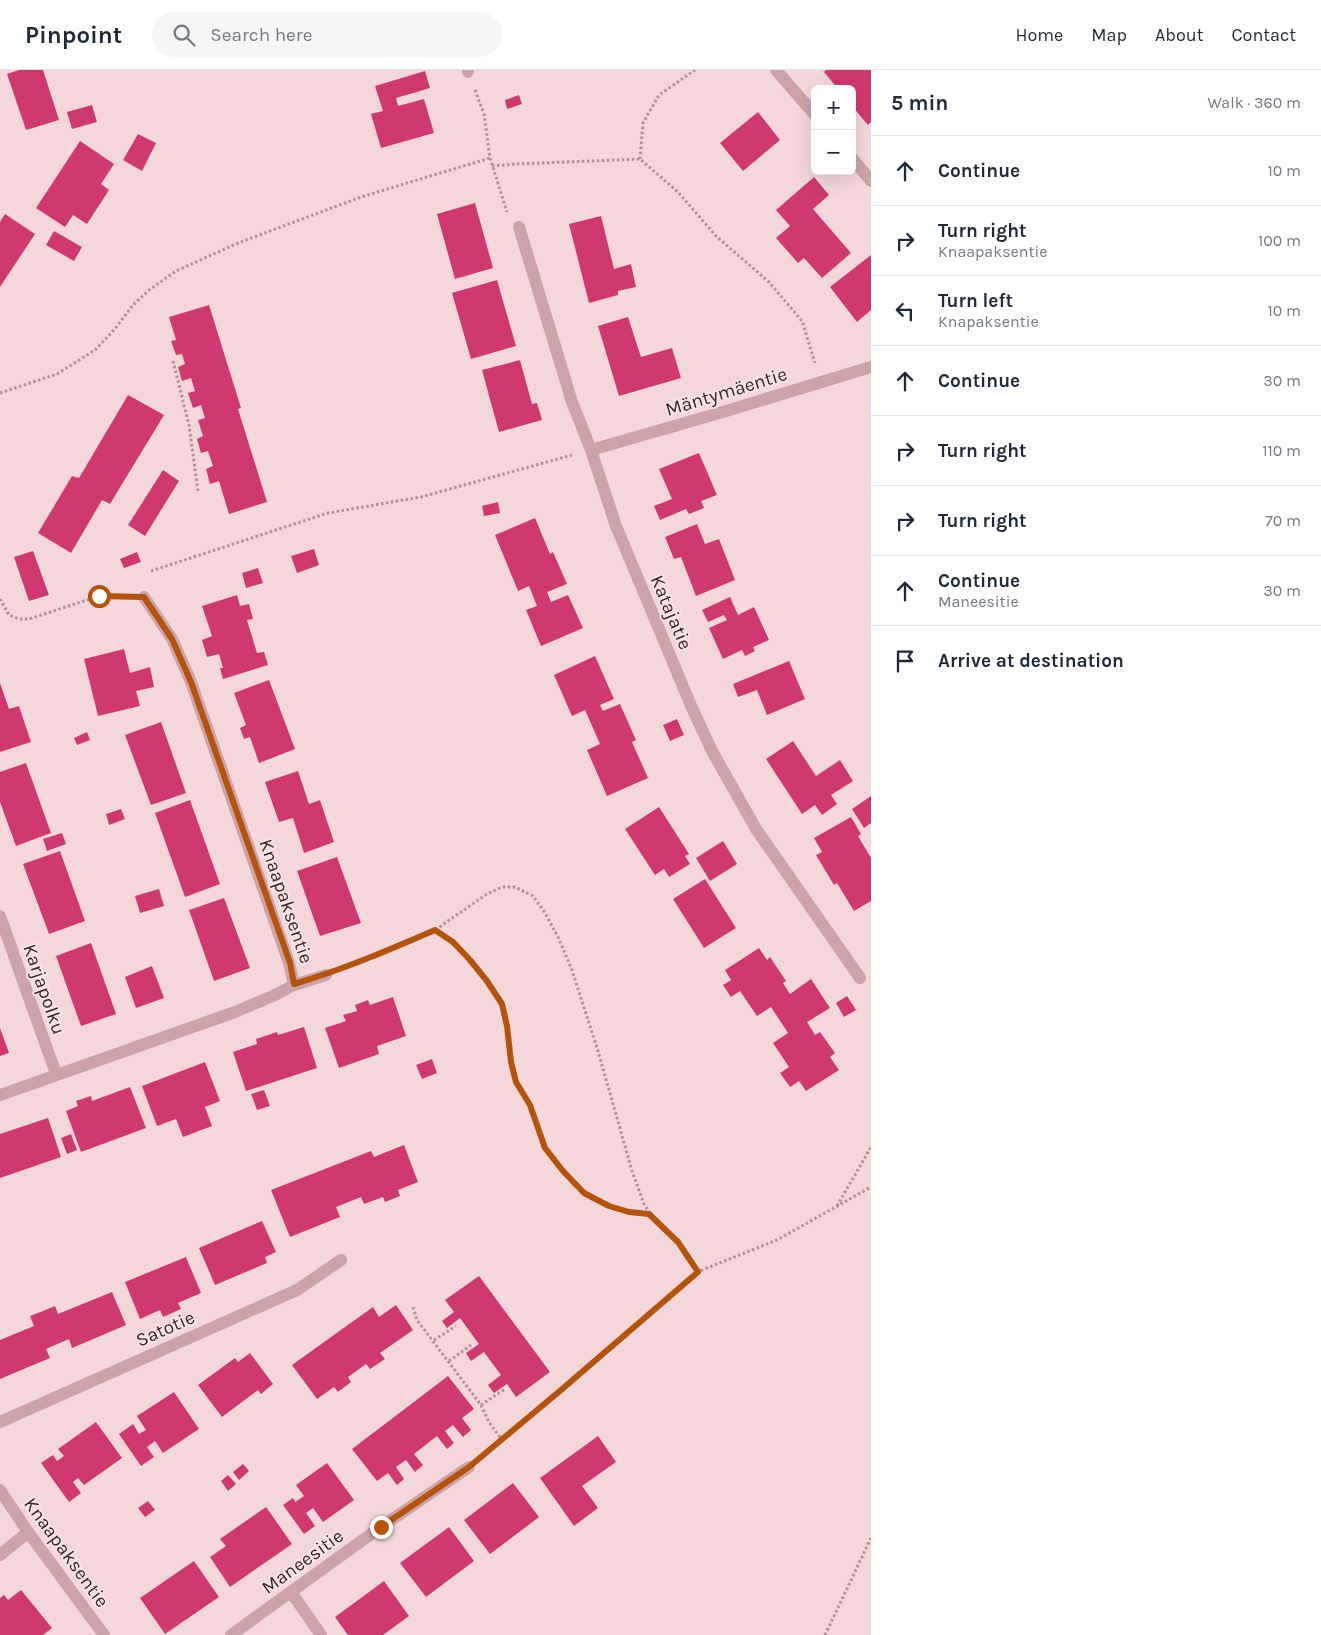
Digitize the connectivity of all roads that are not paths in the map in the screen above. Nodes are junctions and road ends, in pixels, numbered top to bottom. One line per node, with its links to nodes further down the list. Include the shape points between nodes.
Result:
1 (776, 70): 2 (street)
2 (811, 110)
3 (856, 163): 4 (street)
4 (871, 181)
5 (519, 227): 7 (street, Katajatie, via 572,402)
6 (871, 367): 7 (street, Mäntymäentie)
7 (591, 450): 11 (street, Katajatie, via 624,547 712,752 756,829)
8 (144, 597): 12 (street, Knaapaksentie, via 172,639 191,682 290,963)
9 (0, 916): 13 (street, Karjapolku)
10 (326, 975): 12 (street)
11 (860, 978)
12 (294, 984): 13 (street, Knaapaksentie, via 275,996 235,1012)
13 (56, 1074): 14 (street, Knaapaksentie)
14 (0, 1095)
15 (341, 1260): 16 (street, Satotie, via 297,1290)
16 (0, 1422)
17 (469, 1467): 21 (street, Maneesitie)
18 (0, 1490): 19 (street, Knaapaksentie)
19 (28, 1532): 20 (street); 22 (street, Knaapaksentie)
20 (0, 1555)
21 (290, 1592): 23 (street, Maneesitie); 24 (street)
22 (104, 1635)
23 (231, 1635)
24 (321, 1635)

